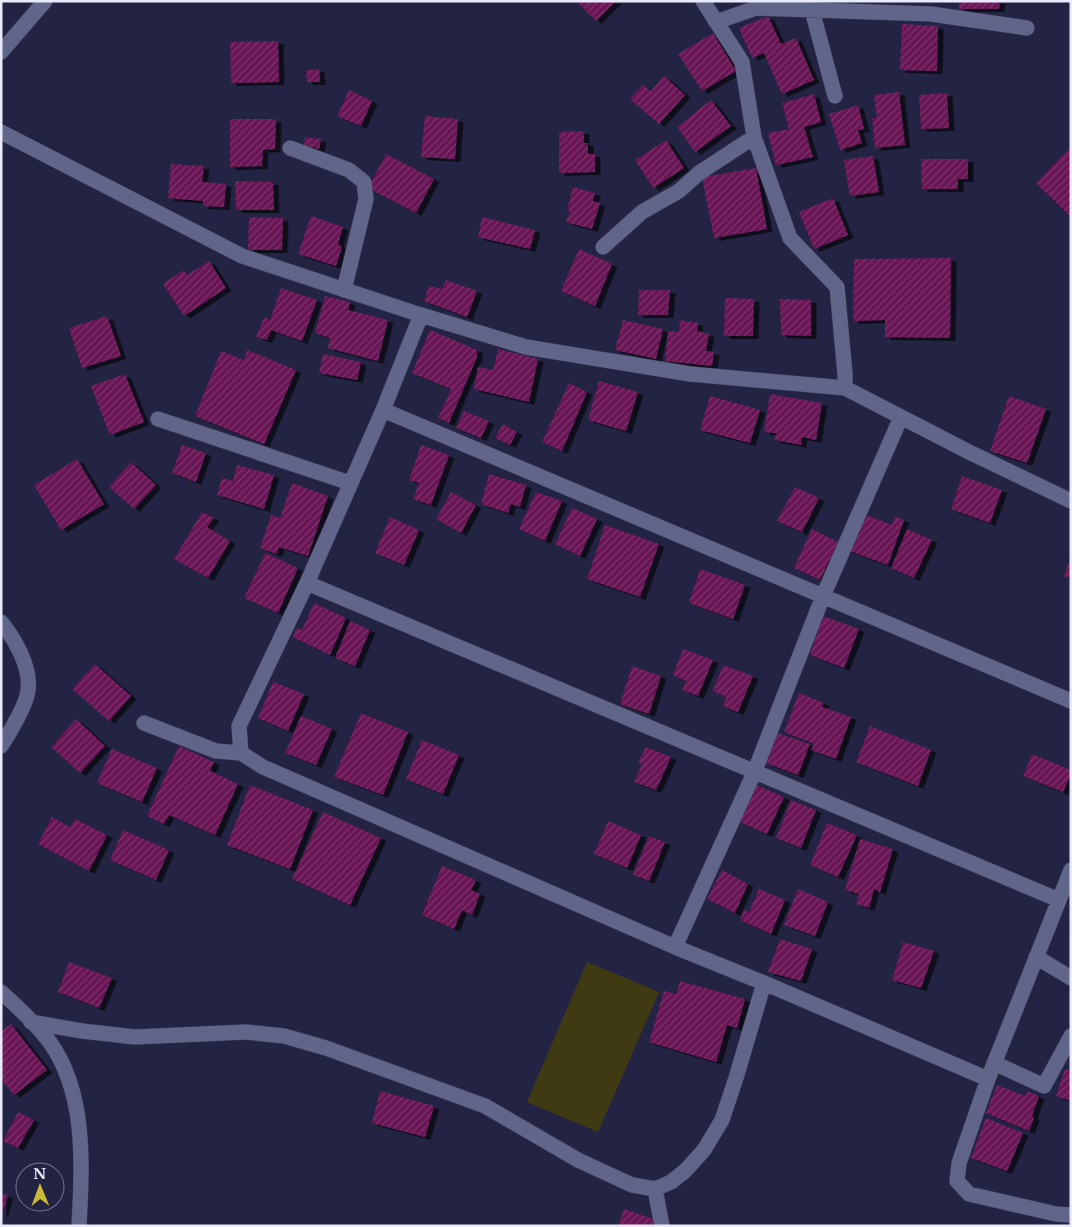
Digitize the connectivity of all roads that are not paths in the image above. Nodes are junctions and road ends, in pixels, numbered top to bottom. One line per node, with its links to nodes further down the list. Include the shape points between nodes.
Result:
1 (45, 1): 6 (street)
2 (703, 1): 4 (street)
3 (812, 10): 4 (street, via 756,8); 5 (street, via 931,14); 7 (street)
4 (716, 22): 9 (street, via 742,62)
5 (1026, 28)
6 (1, 52)
7 (835, 96)
8 (1, 132): 12 (street, via 242,256)
9 (754, 137): 11 (street, via 698,173 679,192 642,212); 14 (street, via 790,238 837,287)
10 (290, 148): 12 (street, via 349,170 364,182 366,199)
11 (603, 247)
12 (344, 290): 13 (street)
13 (421, 316): 14 (street, via 526,347 690,374); 15 (street)
14 (844, 388): 16 (street)
15 (383, 410): 18 (street); 21 (street)
16 (901, 417): 19 (street); 21 (street)
17 (158, 419): 18 (street)
18 (350, 483): 20 (street)
19 (1071, 501)
20 (307, 583): 26 (street, via 239,726); 27 (street)
21 (823, 596): 23 (street); 27 (street)
22 (1, 622): 25 (street, via 25,662 28,690)
23 (1071, 701)
24 (144, 723): 26 (street, via 216,751)
25 (1, 746)
26 (241, 753): 30 (street, via 263,768)
27 (754, 772): 29 (street); 30 (street)
28 (1071, 870): 29 (street)
29 (1058, 900): 31 (street)
30 (675, 947): 33 (street)
31 (1036, 957): 32 (street); 37 (street)
32 (1071, 978)
33 (764, 983): 38 (street); 39 (street, via 722,1120 704,1150 685,1172)
34 (1, 992): 35 (street)
35 (31, 1022): 39 (street, via 82,1032 135,1037 246,1032 284,1036 485,1106 578,1160 632,1185); 41 (street, via 50,1042 66,1074 77,1110 82,1156)
36 (1071, 1036): 37 (street, via 1044,1086)
37 (994, 1063): 38 (street)
38 (988, 1079): 40 (street, via 958,1163 957,1181 969,1194)
39 (656, 1189): 42 (street)
40 (1071, 1215)
41 (79, 1226)
42 (662, 1226)

